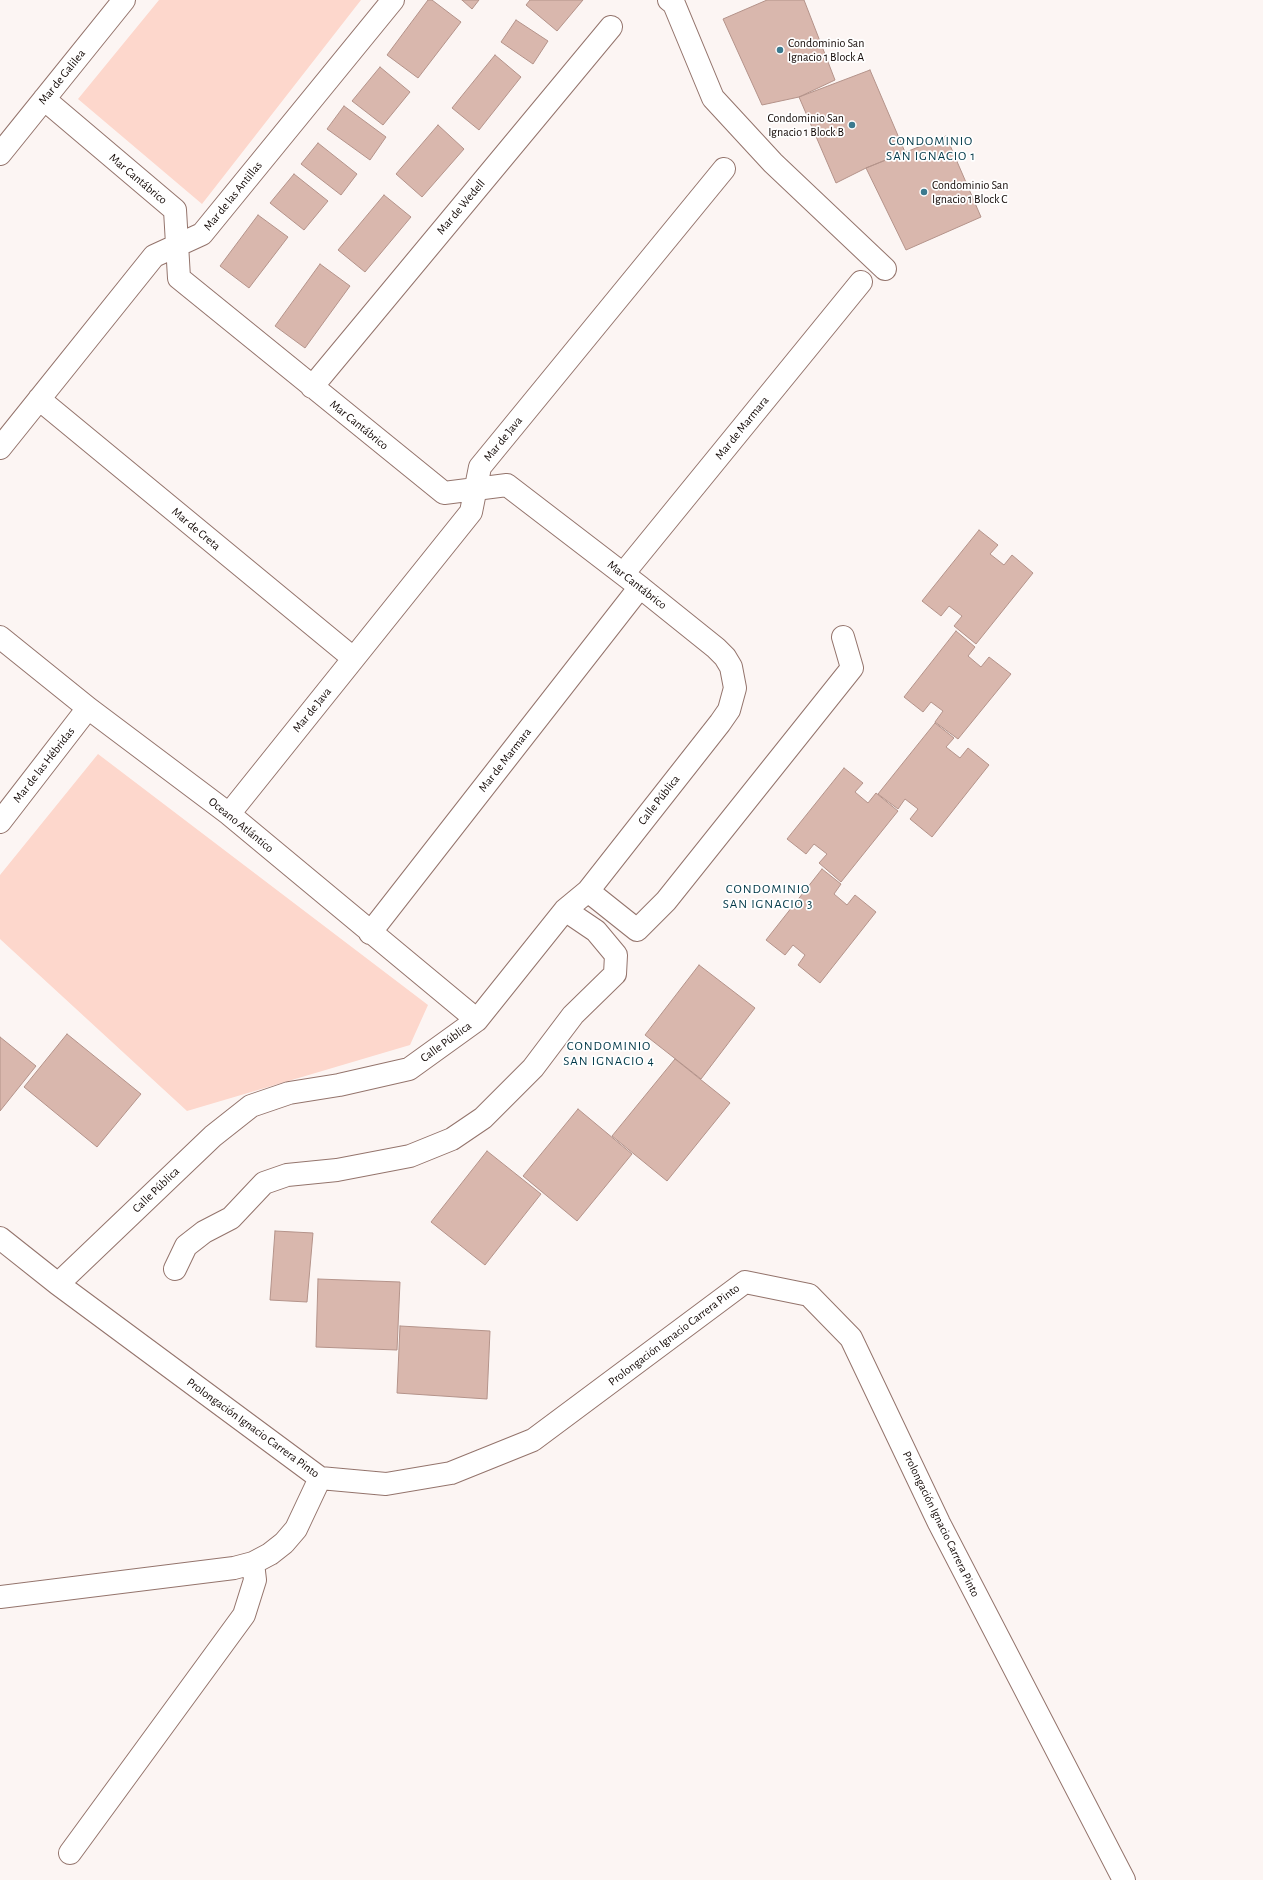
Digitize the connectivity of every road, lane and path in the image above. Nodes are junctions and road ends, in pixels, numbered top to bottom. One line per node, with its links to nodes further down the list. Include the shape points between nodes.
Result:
1 (124, 0): 5 (street, Mar de Galilea)
2 (393, 0): 8 (street, Mar de las Antillas, via 202,234)
3 (671, 2): 9 (street, via 713,98 773,163)
4 (611, 27): 11 (street, Mar de Wedell)
5 (44, 100): 6 (street, Mar de Galilea); 8 (street, Mar Cantábrico, via 175,210)
6 (0, 154)
7 (724, 169): 14 (street, Mar de Java, via 480,467)
8 (177, 245): 11 (street, Mar Cantábrico, via 180,278); 12 (street, Mar de las Antillas, via 154,256)
9 (885, 268)
10 (861, 282): 15 (street, Mar de Marmara)
11 (312, 387): 14 (street, Mar Cantábrico, via 444,493)
12 (39, 399): 13 (street, Mar de las Antillas); 18 (street, Mar de Creta)
13 (0, 448)
14 (476, 489): 15 (street, Mar Cantábrico, via 507,485); 18 (street, Mar de Java, via 471,512)
15 (632, 581): 19 (street, Mar Cantábrico, via 716,648 725,657); 25 (street, Mar de Marmara)
16 (0, 637): 20 (street, Oceano Atlántico)
17 (843, 637): 23 (street, via 852,668 666,901 637,930)
18 (353, 658): 21 (street, Mar de Java)
19 (734, 677): 23 (street, Calle Pública, via 735,688 729,710)
20 (88, 708): 21 (street, Oceano Atlántico); 22 (street, Mar de las Hébridas)
21 (229, 814): 25 (street, Oceano Atlántico)
22 (0, 822)
23 (588, 891): 24 (street, Calle Pública)
24 (565, 910): 26 (street, Calle Pública); 28 (street, via 596,931 616,955 615,974 573,1015 533,1068 483,1118 452,1139 410,1156 336,1170 287,1175 264,1183 231,1218 204,1232 186,1246)
25 (370, 933): 26 (street, Oceano Atlántico)
26 (476, 1020): 29 (street, Calle Pública, via 409,1069 289,1093 251,1106 213,1136)
27 (0, 1238): 29 (street, Prolongación Ignacio Carrera Pinto)
28 (175, 1269)
29 (58, 1284): 30 (street, Prolongación Ignacio Carrera Pinto)
30 (320, 1478): 31 (street, via 296,1529 275,1550); 34 (street, Prolongación Ignacio Carrera Pinto, via 386,1484 450,1473 533,1440 745,1282 809,1295 851,1338 939,1523)
31 (253, 1563): 32 (street, via 234,1568); 33 (street, via 255,1580 244,1615)
32 (0, 1598)
33 (70, 1854)
34 (1124, 1880)

